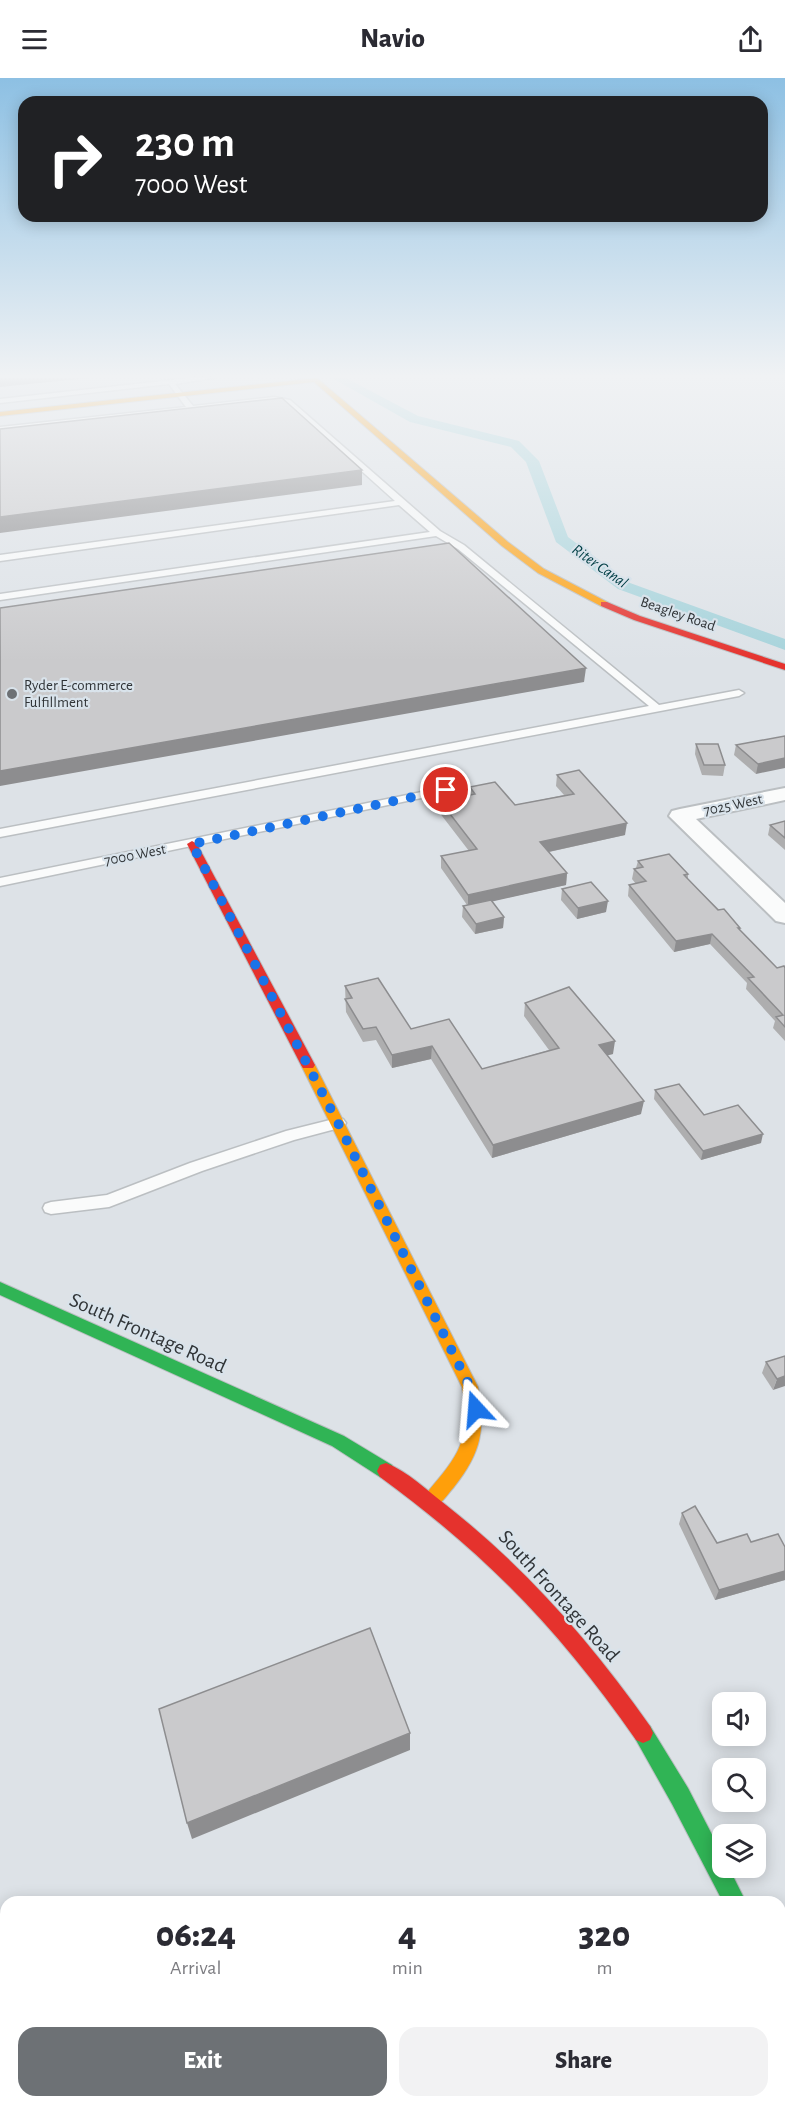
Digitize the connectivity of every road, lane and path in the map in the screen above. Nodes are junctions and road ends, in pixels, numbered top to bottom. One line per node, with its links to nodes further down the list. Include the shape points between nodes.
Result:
1 (368, 473): 3 (lane)
2 (423, 473): 7 (street, Beagley Road, via 510,548 541,571 587,596 637,618)
3 (401, 502): 4 (lane); 5 (lane)
4 (437, 533): 6 (lane); 9 (lane, via 461,547)
5 (0, 558)
6 (0, 597)
7 (785, 667)
8 (739, 693): 9 (lane)
9 (657, 708): 12 (lane)
10 (446, 790): 13 (lane, 7000 West)
11 (785, 794): 15 (street, 7025 West, via 680,816)
12 (0, 833)
13 (192, 844): 14 (lane, 7000 West); 16 (street)
14 (0, 882)
15 (785, 916)
16 (338, 1123): 17 (lane, via 196,1167 109,1201); 19 (street, via 470,1387 476,1409 477,1429 472,1446)
17 (51, 1208)
18 (0, 1288): 19 (street, South Frontage Road, via 338,1441)
19 (431, 1502): 20 (street, South Frontage Road, via 486,1546 529,1588 606,1680 675,1786)
20 (732, 1896)

